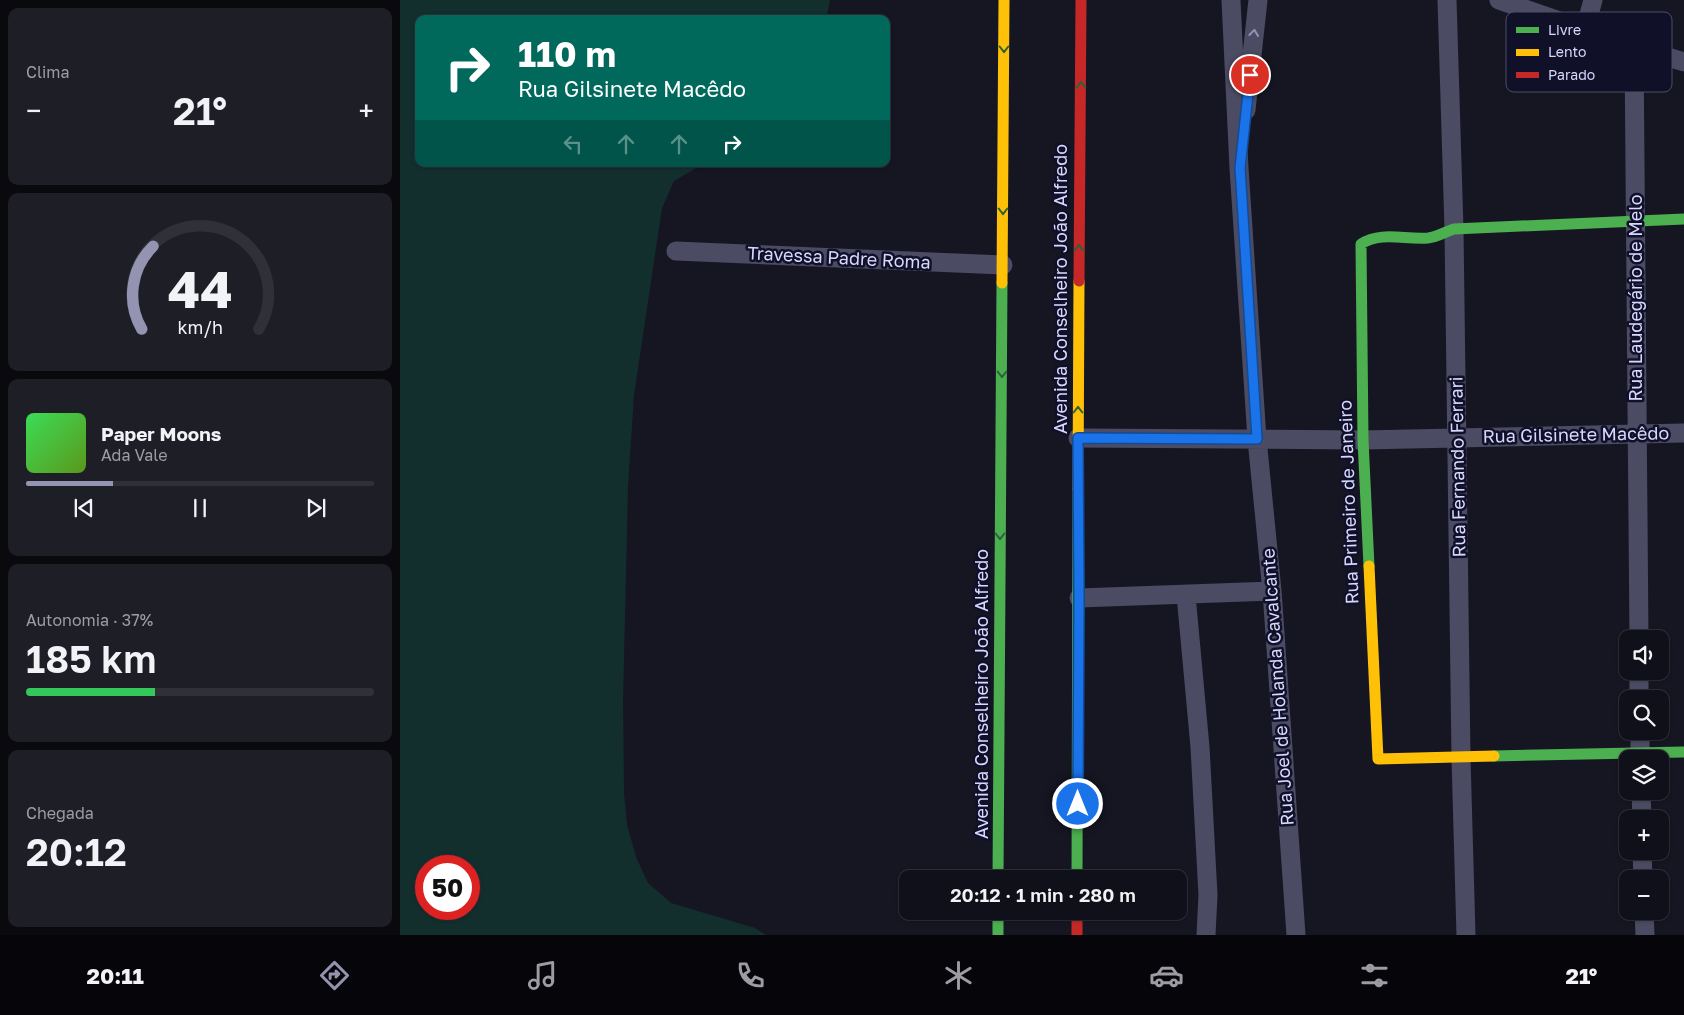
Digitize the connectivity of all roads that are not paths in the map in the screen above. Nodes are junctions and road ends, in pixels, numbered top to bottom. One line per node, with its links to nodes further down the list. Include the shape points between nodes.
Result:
1 (1004, 0): 16 (main road, Avenida Conselheiro João Alfredo, one-way to 16)
2 (1081, 0): 20 (main road, Avenida Conselheiro João Alfredo, one-way to 2)
3 (1231, 0): 11 (street)
4 (1258, 0): 11 (street, one-way to 4)
5 (1447, 0): 14 (street, Rua Fernando Ferrari)
6 (1499, 0): 7 (street)
7 (1535, 12)
8 (1672, 58): 9 (street)
9 (1684, 62)
10 (1634, 92): 13 (street, Rua Laudegário de Melo)
11 (1240, 168): 21 (street, Rua Joel de Holanda Cavalcante)
12 (1684, 220): 13 (main road)
13 (1635, 221): 14 (main road); 17 (street, Rua Laudegário de Melo)
14 (1454, 228): 19 (street, Rua Fernando Ferrari); 22 (main road, Rua Primeiro de Janeiro, via 1428,238 1376,237 1361,244)
15 (676, 251): 16 (street, Travessa Padre Roma)
16 (1003, 265): 31 (main road, Avenida Conselheiro João Alfredo, one-way to 31)
17 (1637, 433): 18 (street, Rua Gilsinete Macêdo); 19 (street, Rua Gilsinete Macêdo); 26 (street, Rua Laudegário de Melo)
18 (1684, 433)
19 (1457, 437): 22 (street, Rua Gilsinete Macêdo); 30 (street, Rua Fernando Ferrari)
20 (1078, 438): 21 (street, Rua Gilsinete Macêdo); 25 (main road, Avenida Conselheiro João Alfredo)
21 (1257, 439): 22 (street, Rua Gilsinete Macêdo); 23 (street, Rua Joel de Holanda Cavalcante)
22 (1363, 440): 30 (main road, Rua Primeiro de Janeiro, via 1378,759)
23 (1272, 592): 24 (street); 39 (street, Rua Joel de Holanda Cavalcante)
24 (1186, 595): 25 (street); 38 (street, via 1200,757 1208,895)
25 (1079, 598): 32 (main road, Avenida Conselheiro João Alfredo)
26 (1639, 630)
27 (1684, 752): 28 (main road)
28 (1669, 753)
29 (1619, 756): 30 (main road)
30 (1462, 758): 40 (street, Rua Fernando Ferrari)
31 (998, 870)
32 (1077, 870)
33 (998, 920): 36 (main road)
34 (1077, 920): 37 (main road)
35 (1644, 920): 41 (street)
36 (998, 935)
37 (1077, 935)
38 (1206, 935)
39 (1296, 935)
40 (1466, 935)
41 (1645, 935)

